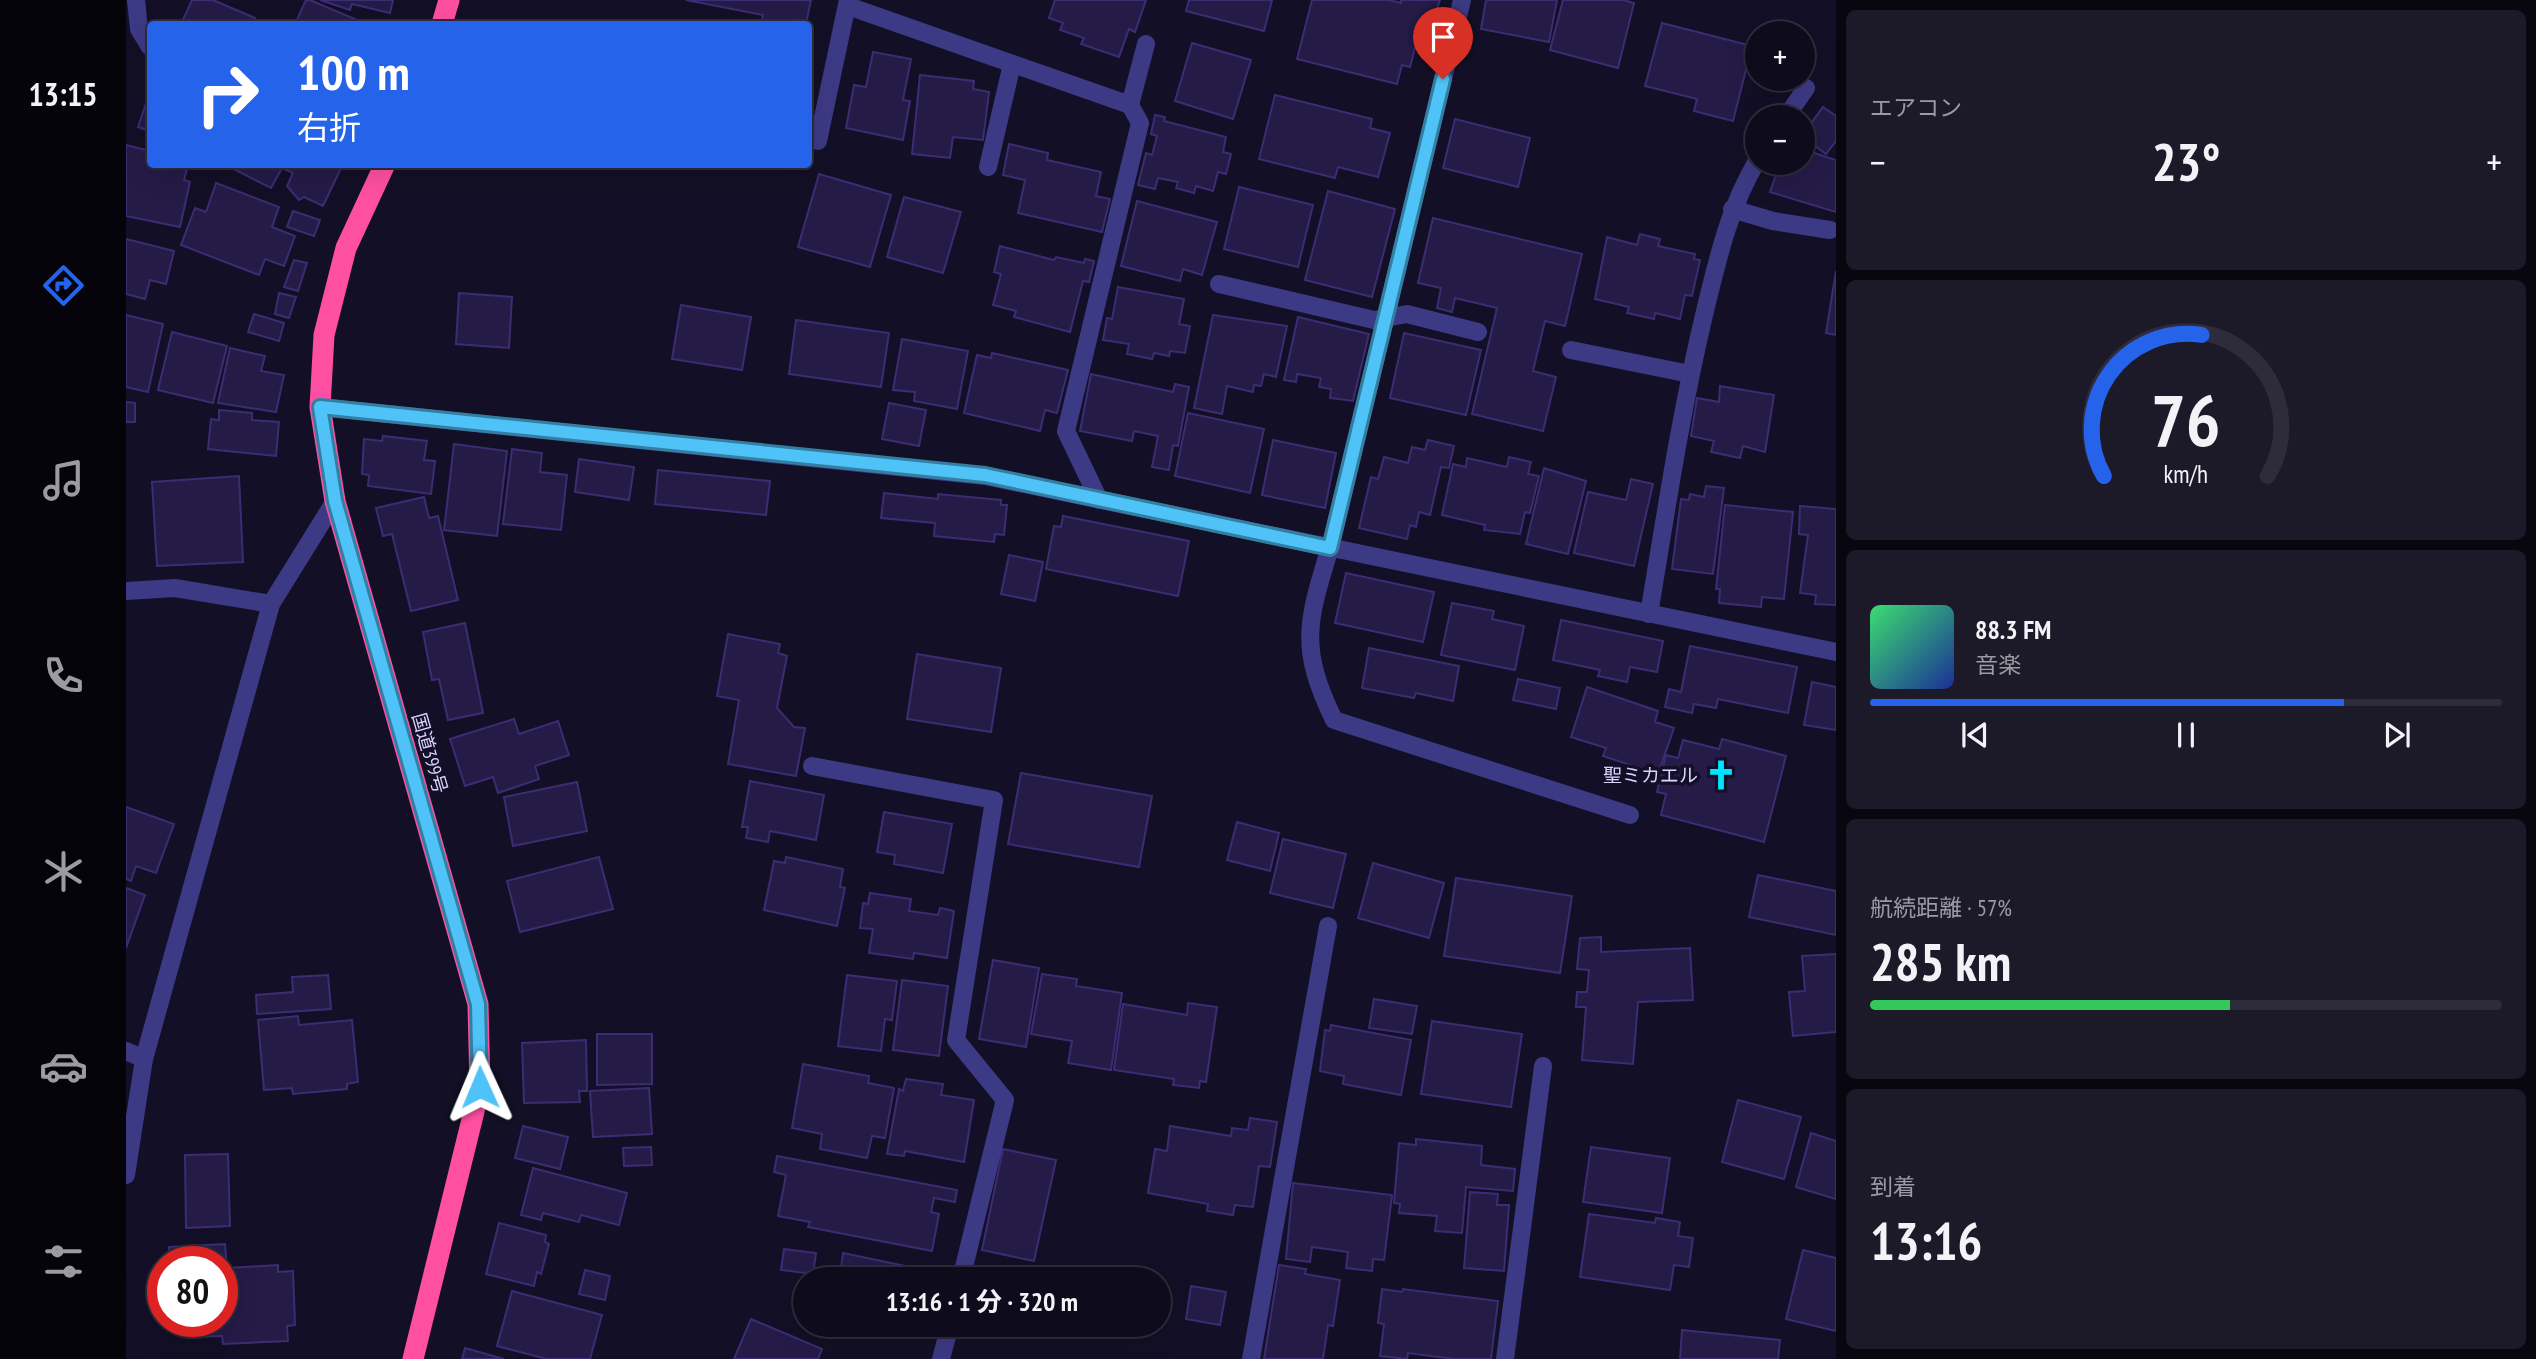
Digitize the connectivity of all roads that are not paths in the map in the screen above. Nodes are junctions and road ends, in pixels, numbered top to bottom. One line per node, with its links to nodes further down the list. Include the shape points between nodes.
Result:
1 (135, 0): 6 (street, via 139,29)
2 (449, 0): 5 (highway)
3 (1462, 0): 17 (street)
4 (848, 3): 8 (street); 10 (street)
5 (443, 21)
6 (147, 42)
7 (1146, 44): 9 (street)
8 (1012, 64): 9 (street); 11 (street)
9 (1130, 105): 22 (street, via 1140,123 1066,430)
10 (818, 141)
11 (988, 167)
12 (383, 168): 21 (highway, 国道399号, via 346,248 324,335)
13 (1750, 175): 14 (street)
14 (1732, 209): 15 (street); 20 (street)
15 (1830, 230)
16 (1219, 284): 17 (street, via 1374,320)
17 (1385, 317): 18 (street, via 1407,314); 24 (street)
18 (1478, 332)
19 (1571, 350): 20 (street)
20 (1690, 374): 27 (street)
21 (320, 407): 22 (street, via 985,475); 23 (highway, 国道399号)
22 (1099, 500): 24 (street)
23 (335, 501): 26 (street); 38 (highway, 国道399号, via 478,1004 480,1087)
24 (1330, 548): 27 (street); 30 (street, via 1310,611 1310,659 1334,720)
25 (126, 591): 26 (street, via 176,588)
26 (271, 604): 33 (street)
27 (1649, 614): 28 (street)
28 (1836, 652)
29 (812, 766): 36 (street, via 994,800 956,1040 1005,1100)
30 (1630, 815)
31 (1328, 926): 40 (street)
32 (126, 1051): 33 (street)
33 (144, 1059): 35 (street)
34 (1543, 1066): 41 (street)
35 (126, 1175)
36 (964, 1267)
37 (947, 1337): 39 (street)
38 (413, 1359)
39 (941, 1359)
40 (1251, 1359)
41 (1505, 1359)

